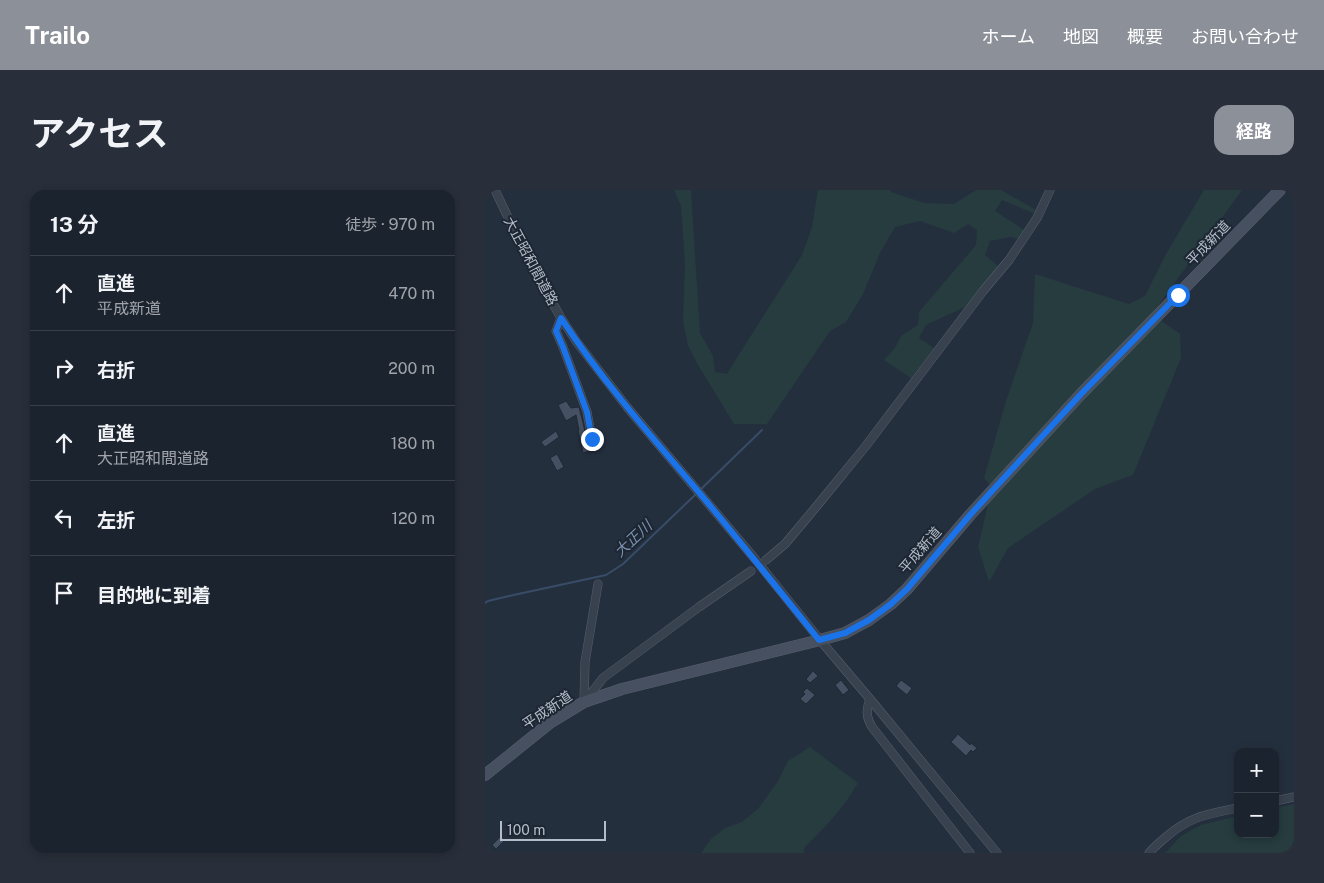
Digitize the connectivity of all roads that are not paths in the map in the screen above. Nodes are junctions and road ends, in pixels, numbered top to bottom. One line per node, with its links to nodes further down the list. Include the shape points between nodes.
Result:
1 (495, 190): 4 (street, 大正昭和間道路)
2 (1050, 190): 6 (street, via 1037,218 1009,260 823,500 785,544)
3 (1280, 190): 9 (street, 平成新道, via 1081,394 907,589 869,620 845,633)
4 (561, 318): 5 (street, via 556,331 587,412); 9 (street, 大正昭和間道路, via 622,400)
5 (592, 439)
6 (766, 560)
7 (751, 571): 11 (street, via 603,678)
8 (598, 584): 11 (street, via 585,662)
9 (819, 640): 10 (street, 大正昭和間道路); 11 (street, 平成新道, via 622,689)
10 (870, 699): 16 (street, via 867,718 872,727); 17 (street, 大正昭和間道路)
11 (585, 702): 12 (street, 平成新道, via 551,722)
12 (485, 775)
13 (1294, 797): 14 (street)
14 (1279, 800)
15 (1234, 809): 18 (street, via 1192,819)
16 (970, 853)
17 (997, 853)
18 (1149, 853)

